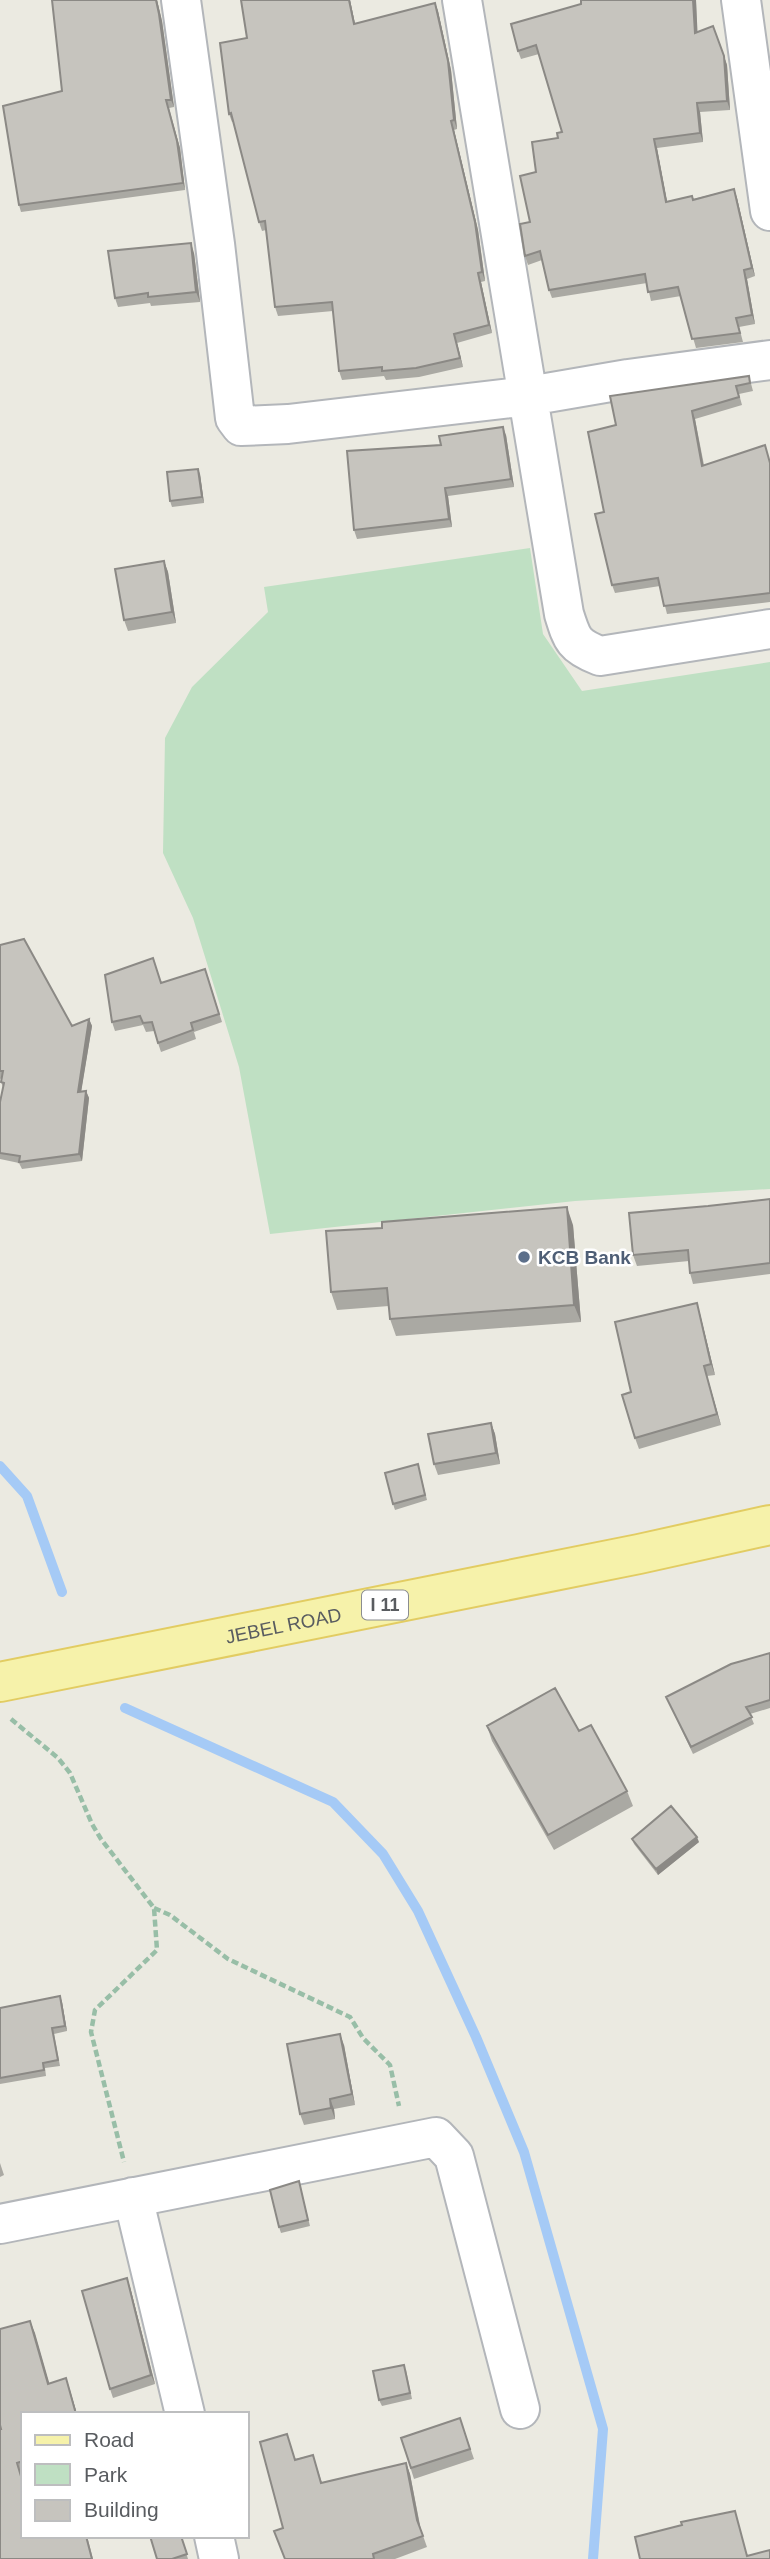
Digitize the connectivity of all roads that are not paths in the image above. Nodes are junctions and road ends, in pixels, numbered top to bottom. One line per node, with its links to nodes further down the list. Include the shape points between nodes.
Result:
1 (181, 0): 6 (street, via 234,418 247,427 288,424)
2 (462, 0): 6 (street)
3 (741, 0): 4 (street)
4 (770, 211)
5 (770, 360): 6 (street)
6 (529, 396): 7 (street, via 565,614 572,638 582,649 600,656)
7 (770, 629)
8 (770, 1525): 9 (main road, JEBEL ROAD / I 11)
9 (5, 1700)
10 (133, 2197): 11 (street); 12 (street, via 436,2137 454,2156); 13 (street)
11 (0, 2224)
12 (520, 2409)
13 (185, 2412)
14 (214, 2538): 15 (street)
15 (219, 2559)

